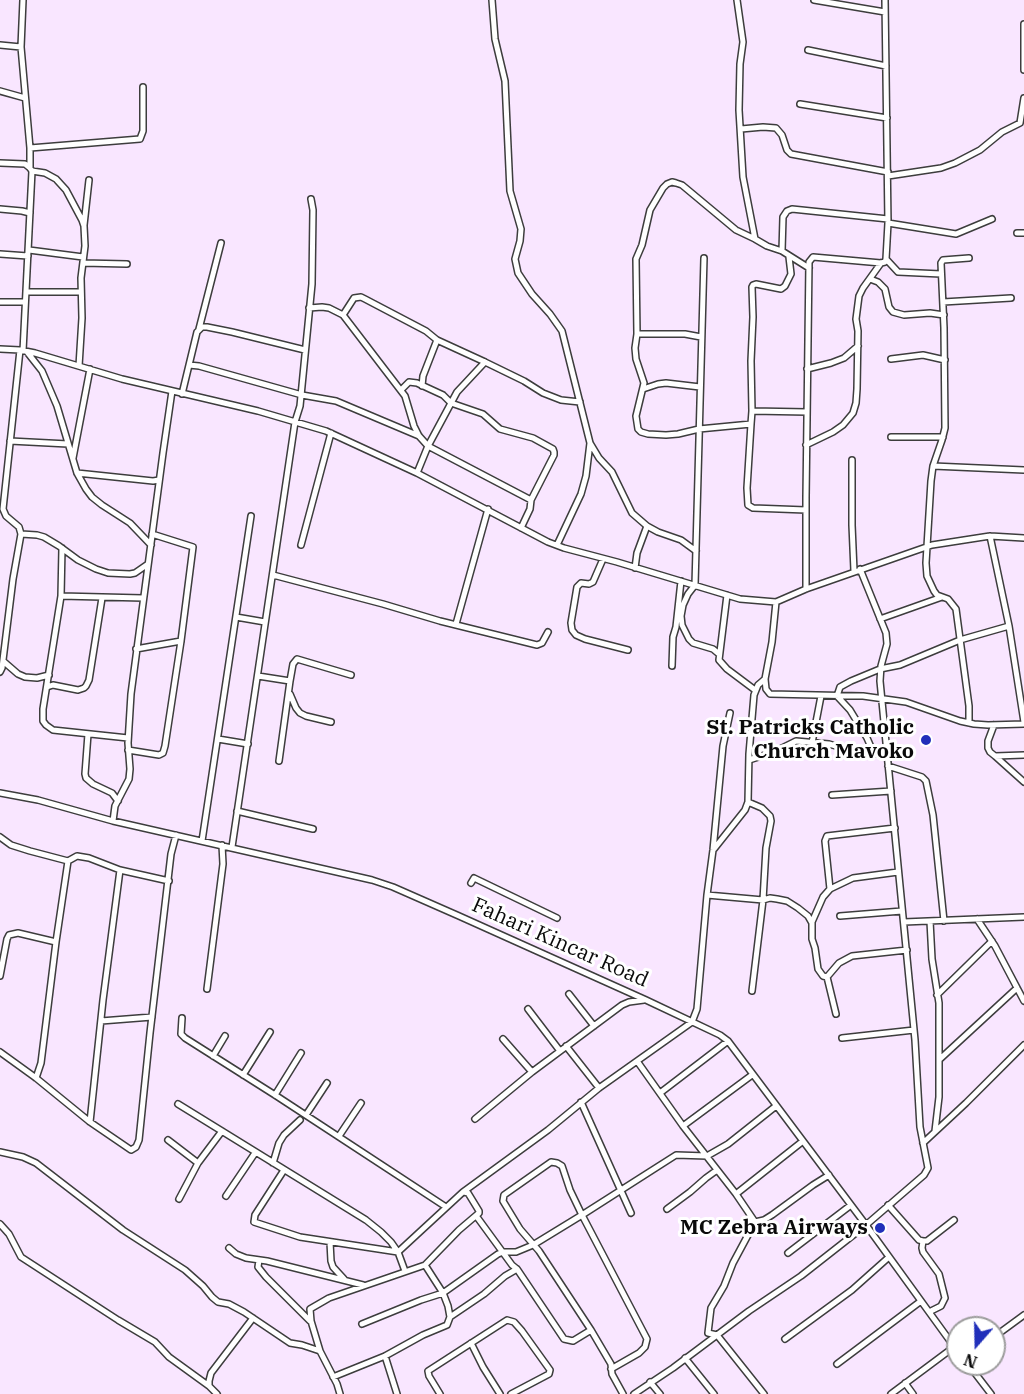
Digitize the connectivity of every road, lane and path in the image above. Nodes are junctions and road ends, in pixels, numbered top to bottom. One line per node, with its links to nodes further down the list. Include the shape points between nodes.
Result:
1 (23, 0): 9 (street)
2 (492, 0): 80 (street, via 495,39 506,81 510,191 520,229 516,266 523,282 562,331)
3 (737, 0): 19 (street, via 743,42)
4 (814, 0): 6 (street)
5 (885, 0): 6 (street)
6 (885, 12): 11 (street)
7 (1024, 24): 12 (street)
8 (0, 45): 9 (street)
9 (21, 47): 15 (street)
10 (808, 50): 11 (street)
11 (886, 66): 18 (street)
12 (1024, 69)
13 (143, 87): 20 (street, via 140,139)
14 (0, 92): 15 (street)
15 (25, 98): 20 (street)
16 (1024, 98): 23 (street, via 1020,123 980,150 941,168)
17 (800, 104): 18 (street)
18 (887, 118): 23 (street)
19 (741, 129): 23 (street, via 776,128 791,154); 33 (street, via 743,177)
20 (30, 148): 22 (street)
21 (0, 163): 22 (street, via 21,163)
22 (31, 169): 27 (street); 30 (street, via 56,179)
23 (888, 174): 29 (street)
24 (89, 180): 30 (street)
25 (311, 199): 54 (street)
26 (0, 209): 27 (street)
27 (30, 213): 36 (street)
28 (992, 219): 29 (street, via 956,234)
29 (888, 221): 35 (street, via 787,210 783,217); 41 (street)
30 (84, 226): 42 (street)
31 (1017, 233): 32 (street)
32 (1024, 233)
33 (755, 239): 35 (street); 58 (street, via 736,230 682,185 667,184 650,210 636,260)
34 (221, 243): 57 (street)
35 (782, 251): 38 (street)
36 (28, 253): 37 (street); 42 (street); 48 (street)
37 (0, 254)
38 (789, 257): 45 (street); 81 (street, via 791,274 785,286 752,287)
39 (704, 258): 59 (street)
40 (969, 258): 46 (street, via 943,260)
41 (886, 259): 43 (street); 46 (street, via 898,272)
42 (83, 260): 44 (street); 49 (street)
43 (881, 263): 45 (street, via 813,257); 47 (street)
44 (127, 264)
45 (809, 268): 71 (street)
46 (941, 274): 53 (street)
47 (870, 279): 56 (street, via 885,289 893,312); 61 (street, via 859,296)
48 (26, 292): 49 (street); 52 (street)
49 (81, 292): 69 (street)
50 (1011, 298): 53 (street)
51 (0, 302): 52 (street)
52 (25, 302): 64 (street)
53 (944, 302): 56 (street)
54 (309, 308): 55 (street, via 329,308); 63 (street)
55 (343, 315): 60 (street, via 352,300 361,297); 75 (street)
56 (944, 315): 66 (street)
57 (199, 330): 63 (street, via 207,327); 68 (street)
58 (637, 334): 59 (street); 74 (street, via 636,360)
59 (701, 337): 73 (street)
60 (437, 340): 67 (street); 72 (street)
61 (858, 346): 71 (street, via 844,358); 93 (street, via 853,413 833,432)
62 (0, 349): 64 (street)
63 (305, 350): 78 (street)
64 (24, 351): 69 (street); 90 (street); 92 (street, via 42,371)
65 (891, 359): 66 (street, via 922,355)
66 (945, 360): 89 (street)
67 (485, 362): 79 (street); 80 (street, via 552,397)
68 (189, 365): 77 (street); 78 (street)
69 (79, 366): 70 (street)
70 (90, 369): 76 (street); 97 (street)
71 (807, 369): 82 (street)
72 (422, 386): 75 (street, via 409,382); 79 (street)
73 (700, 387): 74 (street, via 666,383); 85 (street)
74 (643, 389): 85 (street, via 636,416 641,432 666,435)
75 (400, 390): 87 (street)
76 (172, 392): 77 (street); 103 (street)
77 (182, 394): 83 (street)
78 (302, 395): 83 (street); 87 (street, via 336,401)
79 (451, 402): 94 (street); 104 (street, via 483,414 500,429 533,438 553,449 554,455)
80 (580, 402): 91 (street)
81 (753, 411): 82 (street); 84 (street)
82 (807, 411): 93 (street)
83 (295, 422): 86 (street); 124 (street)
84 (751, 424): 85 (street); 106 (street, via 748,505)
85 (699, 429): 119 (street)
86 (331, 433): 102 (street); 115 (street)
87 (419, 436): 94 (street)
88 (891, 437): 89 (street)
89 (943, 437): 99 (street)
90 (10, 441): 92 (street); 96 (street)
91 (590, 443): 108 (street, via 612,472 632,513); 116 (street, via 581,494)
92 (68, 444): 97 (street)
93 (806, 445): 106 (street)
94 (428, 446): 102 (street); 104 (street)
95 (0, 452): 96 (street)
96 (8, 453): 110 (street, via 4,513)
97 (73, 460): 101 (street)
98 (852, 460): 123 (street)
99 (933, 466): 100 (street); 117 (street)
100 (1024, 470)
101 (77, 472): 103 (street); 114 (street, via 92,497 130,524)
102 (417, 472): 105 (street)
103 (159, 480): 111 (street)
104 (531, 500): 109 (street)
105 (488, 509): 109 (street); 137 (street)
106 (806, 510): 127 (street)
107 (252, 516): 134 (street)
108 (647, 526): 119 (street); 122 (street)
109 (521, 528): 116 (street)
110 (21, 534): 118 (street, via 44,537); 145 (street)
111 (152, 534): 114 (street); 141 (street, via 193,547)
112 (990, 536): 113 (street); 117 (street); 138 (street)
113 (1024, 538)
114 (151, 545): 121 (street)
115 (301, 545)
116 (557, 545): 120 (street)
117 (927, 546): 123 (street); 130 (street, via 927,576 934,591)
118 (62, 548): 121 (street, via 96,569 116,574 135,573); 129 (street)
119 (696, 551): 126 (street)
120 (603, 559): 122 (street); 143 (street, via 593,582 577,587 572,630 585,639)
121 (148, 564): 132 (street)
122 (634, 568): 125 (street)
123 (857, 570): 127 (street); 135 (street)
124 (273, 575): 136 (street); 137 (street)
125 (681, 581): 126 (street); 146 (street)
126 (695, 585): 128 (street); 144 (street, via 682,605 682,625 693,643)
127 (806, 589): 133 (street)
128 (727, 595): 133 (street); 144 (street)
129 (61, 596): 131 (street); 149 (street)
130 (942, 597): 135 (street); 140 (street, via 956,609)
131 (102, 598): 132 (street); 154 (street, via 86,686 81,690)
132 (143, 598): 142 (street)
133 (776, 602): 152 (street)
134 (236, 617): 136 (street); 167 (street)
135 (880, 619): 147 (street, via 886,633)
136 (265, 622): 151 (street)
137 (456, 624): 139 (street, via 537,645 543,643)
138 (1009, 626): 140 (street); 163 (street)
139 (548, 632)
140 (960, 640): 147 (street, via 900,665); 162 (street)
141 (182, 641): 142 (street); 170 (street, via 163,753)
142 (136, 649): 166 (street)
143 (628, 650)
144 (719, 654): 155 (street, via 722,664)
145 (3, 661): 148 (street); 149 (street, via 25,677)
146 (672, 666)
147 (880, 669): 158 (street, via 843,685); 159 (street)
148 (0, 672)
149 (49, 675): 154 (street)
150 (351, 675): 153 (street, via 297,659)
151 (258, 676): 153 (street); 169 (street)
152 (765, 679): 155 (street); 157 (street, via 770,694)
153 (290, 681): 156 (street)
154 (47, 687): 165 (street, via 42,717 46,725 53,730)
155 (755, 690): 175 (street)
156 (289, 692): 161 (street, via 300,713); 176 (street)
157 (821, 696): 158 (street); 168 (street)
158 (837, 696): 159 (street); 171 (street, via 850,710)
159 (882, 700): 162 (street, via 906,702); 172 (street)
160 (730, 712): 193 (street)
161 (331, 722)
162 (969, 723): 164 (street)
163 (1024, 723): 164 (street)
164 (994, 725): 174 (street, via 988,748)
165 (88, 734): 166 (street); 182 (street, via 86,778)
166 (128, 738): 170 (street)
167 (218, 739): 169 (street); 190 (street)
168 (812, 743): 171 (street); 175 (street, via 792,742)
169 (248, 744): 184 (street)
170 (128, 750): 182 (street, via 129,779)
171 (873, 754): 172 (street)
172 (887, 755): 177 (street)
173 (1024, 755): 174 (street)
174 (995, 756): 178 (street)
175 (749, 760): 183 (street)
176 (279, 761)
177 (888, 766): 179 (street); 208 (street, via 926,781)
178 (1024, 782)
179 (891, 791): 181 (street); 186 (street)
180 (0, 793): 185 (street, Fahari Kincar Road)
181 (832, 795)
182 (118, 801): 185 (street)
183 (748, 802): 193 (street); 201 (street, via 762,808 771,820)
184 (237, 811): 187 (street); 192 (street)
185 (113, 821): 188 (street, Fahari Kincar Road)
186 (894, 828): 196 (street); 199 (street, via 827,836)
187 (313, 829)
188 (176, 835): 190 (street, Fahari Kincar Road); 197 (street)
189 (0, 837): 194 (street, via 19,847)
190 (202, 841): 191 (street, Fahari Kincar Road)
191 (222, 845): 192 (street, Fahari Kincar Road); 217 (street)
192 (232, 847): 221 (street, Fahari Kincar Road, via 393,887)
193 (713, 850): 200 (street)
194 (68, 861): 195 (street, via 77,856 90,858); 212 (street)
195 (120, 870): 197 (street); 227 (street)
196 (898, 872): 199 (street, via 853,878); 202 (street)
197 (169, 881): 225 (street)
198 (471, 883): 205 (street, via 474,878)
199 (830, 889): 209 (street)
200 (707, 895): 201 (street); 228 (street, via 697,1009)
201 (763, 900): 209 (street, via 787,901); 218 (street)
202 (902, 911): 203 (street); 210 (street)
203 (840, 916)
204 (1024, 917): 206 (street)
205 (557, 918)
206 (977, 919): 208 (street); 211 (street)
207 (930, 921): 208 (street); 210 (street); 220 (street)
208 (944, 921)
209 (812, 922): 215 (street, via 818,969)
210 (904, 922): 213 (street)
211 (992, 941): 216 (street); 220 (street)
212 (56, 942): 214 (street, via 11,934); 247 (street)
213 (907, 950): 215 (street, via 852,956 842,960); 230 (street)
214 (0, 976)
215 (826, 977): 224 (street)
216 (1017, 988): 222 (street); 242 (street)
217 (207, 989)
218 (752, 991)
219 (569, 994): 229 (street)
220 (938, 995): 242 (street)
221 (646, 1000): 228 (street, Fahari Kincar Road); 229 (street, via 622,1005)
222 (1024, 1001)
223 (528, 1009): 238 (street)
224 (836, 1014)
225 (152, 1017): 227 (street); 259 (street, via 136,1147 132,1150)
226 (182, 1018): 241 (street, via 181,1034)
227 (101, 1021): 259 (street)
228 (692, 1022): 235 (street, Fahari Kincar Road); 243 (street)
229 (594, 1026): 237 (street)
230 (915, 1030): 233 (street); 266 (street)
231 (270, 1032): 245 (street)
232 (225, 1036): 241 (street)
233 (842, 1038)
234 (503, 1039): 244 (street)
235 (728, 1041): 246 (street, Fahari Kincar Road); 250 (street)
236 (1024, 1045): 262 (street)
237 (567, 1046): 238 (street); 249 (street)
238 (560, 1051): 244 (street)
239 (0, 1052): 247 (street)
240 (301, 1053): 251 (street)
241 (213, 1056): 245 (street)
242 (940, 1059): 262 (street)
243 (637, 1061): 249 (street); 250 (street)
244 (532, 1072): 257 (street)
245 (243, 1075): 251 (street)
246 (752, 1075): 255 (street, Fahari Kincar Road); 260 (street)
247 (36, 1078): 259 (street)
248 (327, 1083): 256 (street)
249 (599, 1088): 252 (street)
250 (660, 1093): 260 (street)
251 (275, 1095): 256 (street)
252 (581, 1102): 275 (street); 276 (street)
253 (178, 1104): 261 (street)
254 (361, 1104): 263 (street)
255 (776, 1106): 265 (street, Fahari Kincar Road); 269 (street)
256 (306, 1115): 263 (street)
257 (475, 1119)
258 (300, 1120): 271 (street, via 284,1135)
259 (90, 1122)
260 (683, 1126): 269 (street)
261 (222, 1131): 268 (street); 270 (street)
262 (935, 1131): 266 (street)
263 (339, 1136): 282 (street)
264 (168, 1140): 270 (street)
265 (802, 1141): 274 (street, Fahari Kincar Road); 277 (street)
266 (923, 1143): 281 (street, via 927,1170)
267 (0, 1152): 310 (street, via 36,1163 123,1230 185,1270 218,1302)
268 (255, 1153): 271 (street); 278 (street)
269 (707, 1156): 273 (street); 275 (street, via 676,1155)
270 (198, 1163): 279 (street)
271 (273, 1163): 272 (street)
272 (285, 1170): 292 (street, via 254,1222); 295 (street, via 366,1220)
273 (717, 1170): 277 (street); 283 (street)
274 (829, 1176): 280 (street, Fahari Kincar Road); 288 (street, via 764,1220)
275 (622, 1190): 284 (street); 285 (street)
276 (463, 1192): 282 (street); 286 (street, via 468,1193 479,1211)
277 (736, 1194): 288 (street)
278 (225, 1196)
279 (179, 1199)
280 (850, 1205): 290 (street, Fahari Kincar Road); 297 (street)
281 (888, 1205): 290 (street); 291 (street)
282 (446, 1207): 295 (street)
283 (667, 1209)
284 (632, 1213)
285 (582, 1215): 293 (street); 293 (street, via 562,1166 550,1162 504,1195 509,1212); 324 (street, via 647,1340 639,1353)
286 (477, 1217): 296 (street); 300 (street)
287 (954, 1220): 291 (street)
288 (755, 1222): 315 (street, via 711,1308 708,1333)
289 (0, 1224): 329 (street, via 21,1257 155,1342)
290 (866, 1225): 298 (street, Fahari Kincar Road); 315 (street)
291 (923, 1241): 307 (street, via 923,1251 939,1274 945,1298 941,1306)
292 (330, 1242): 295 (street); 303 (street, via 333,1268)
293 (533, 1245): 296 (street); 314 (street)
294 (229, 1248): 299 (street)
295 (398, 1252): 302 (street)
296 (503, 1252): 301 (street); 305 (street)
297 (788, 1253)
298 (889, 1257): 306 (street, Fahari Kincar Road); 317 (street, via 852,1290)
299 (259, 1260): 303 (street); 311 (street, via 258,1267 266,1277)
300 (425, 1265): 302 (street); 305 (street)
301 (517, 1269): 309 (street); 314 (street, via 564,1339 573,1341)
302 (405, 1271): 304 (street)
303 (345, 1281): 304 (street)
304 (365, 1286): 311 (street, via 311,1308)
305 (443, 1293): 309 (street); 312 (street)
306 (921, 1301): 307 (street, Fahari Kincar Road); 323 (street)
307 (929, 1312): 316 (street, Fahari Kincar Road)
308 (1024, 1315): 313 (street)
309 (450, 1317): 320 (street, via 447,1325)
310 (253, 1318): 319 (street, via 290,1343); 329 (street, via 212,1373)
311 (311, 1321): 319 (street)
312 (362, 1324)
313 (1006, 1328)
314 (591, 1330): 324 (street)
315 (717, 1335): 322 (street); 341 (street)
316 (946, 1335)
317 (785, 1339)
318 (471, 1343): 334 (street, via 428,1371); 335 (street); 336 (street, via 507,1320 522,1330 550,1370)
319 (320, 1351): 326 (street)
320 (385, 1356): 326 (street); 333 (street)
321 (946, 1356): 328 (street)
322 (685, 1358): 327 (street); 340 (street)
323 (837, 1364)
324 (611, 1369): 337 (street)
325 (977, 1376): 330 (street)
326 (333, 1377): 332 (street)
327 (650, 1382): 338 (street); 339 (street)
328 (905, 1383): 342 (street); 343 (street)
329 (209, 1386): 331 (street)
330 (989, 1393)
331 (217, 1394)
332 (340, 1394)
333 (397, 1394)
334 (440, 1394)
335 (500, 1394)
336 (511, 1394)
337 (623, 1394)
338 (634, 1394)
339 (660, 1394)
340 (714, 1394)
341 (764, 1394)
342 (891, 1394)
343 (913, 1394)

